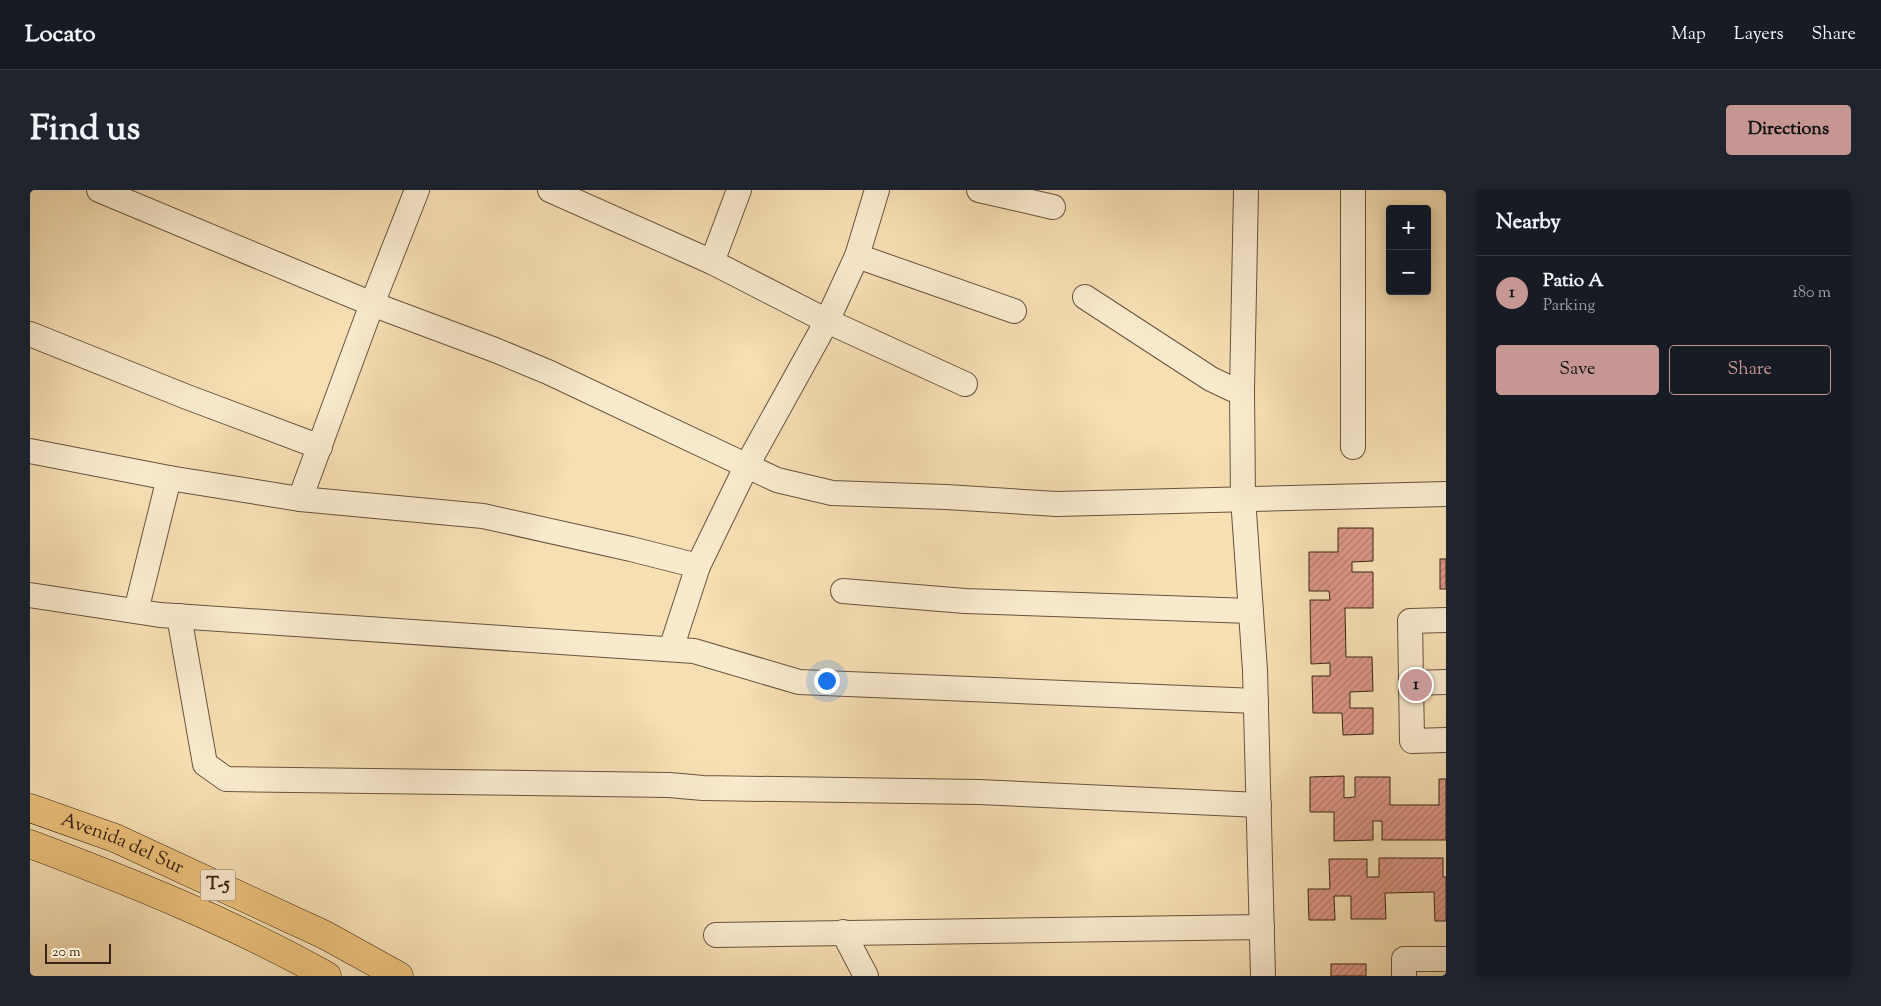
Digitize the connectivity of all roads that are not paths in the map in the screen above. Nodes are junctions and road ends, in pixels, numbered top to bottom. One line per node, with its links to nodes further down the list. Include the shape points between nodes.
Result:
1 (98, 190): 13 (street)
2 (417, 190): 13 (street)
3 (739, 190): 11 (street)
4 (877, 190): 10 (street)
5 (979, 190): 9 (street)
6 (1246, 190): 18 (street)
7 (1353, 190): 20 (street)
8 (554, 191): 11 (street)
9 (1053, 207)
10 (857, 256): 14 (street); 15 (street)
11 (712, 262): 15 (street)
12 (1085, 297): 18 (street, via 1211,379)
13 (372, 304): 19 (street); 22 (street, via 548,372)
14 (1014, 311)
15 (827, 321): 17 (street); 22 (street)
16 (30, 334): 19 (street)
17 (965, 384)
18 (1242, 390): 25 (street)
19 (320, 447): 26 (street)
20 (1353, 447)
21 (30, 451): 23 (street)
22 (746, 467): 25 (street, via 777,480 832,493 1057,504); 27 (street)
23 (169, 478): 26 (street); 30 (street)
24 (1446, 494): 25 (street)
25 (1243, 498): 31 (street)
26 (300, 499): 27 (street, via 483,516)
27 (698, 566): 34 (street)
28 (843, 590): 31 (street, via 966,601)
29 (30, 595): 30 (street)
30 (136, 611): 32 (street)
31 (1251, 611): 37 (street)
32 (179, 616): 34 (street); 40 (street, via 205,764 226,779 978,792)
33 (1446, 620): 36 (street, via 1410,621)
34 (671, 649): 37 (street, via 694,652 799,682)
35 (1446, 682): 36 (street)
36 (1411, 683): 38 (street, via 1412,741)
37 (1256, 701): 40 (street)
38 (1446, 740)
39 (30, 792): 42 (highway)
40 (1258, 805): 44 (street)
41 (30, 808): 42 (highway, Avenida del Sur / T-5)
42 (115, 838): 49 (highway, Avenida del Sur / T-5, via 325,935)
43 (30, 844): 48 (highway, Avenida del Sur / T-5, via 106,873 276,947)
44 (1262, 927): 45 (street); 51 (street)
45 (843, 932): 46 (street); 50 (street)
46 (716, 935)
47 (1446, 959): 52 (street, via 1404,959)
48 (327, 976)
49 (399, 976)
50 (866, 976)
51 (1263, 976)
52 (1404, 976)

